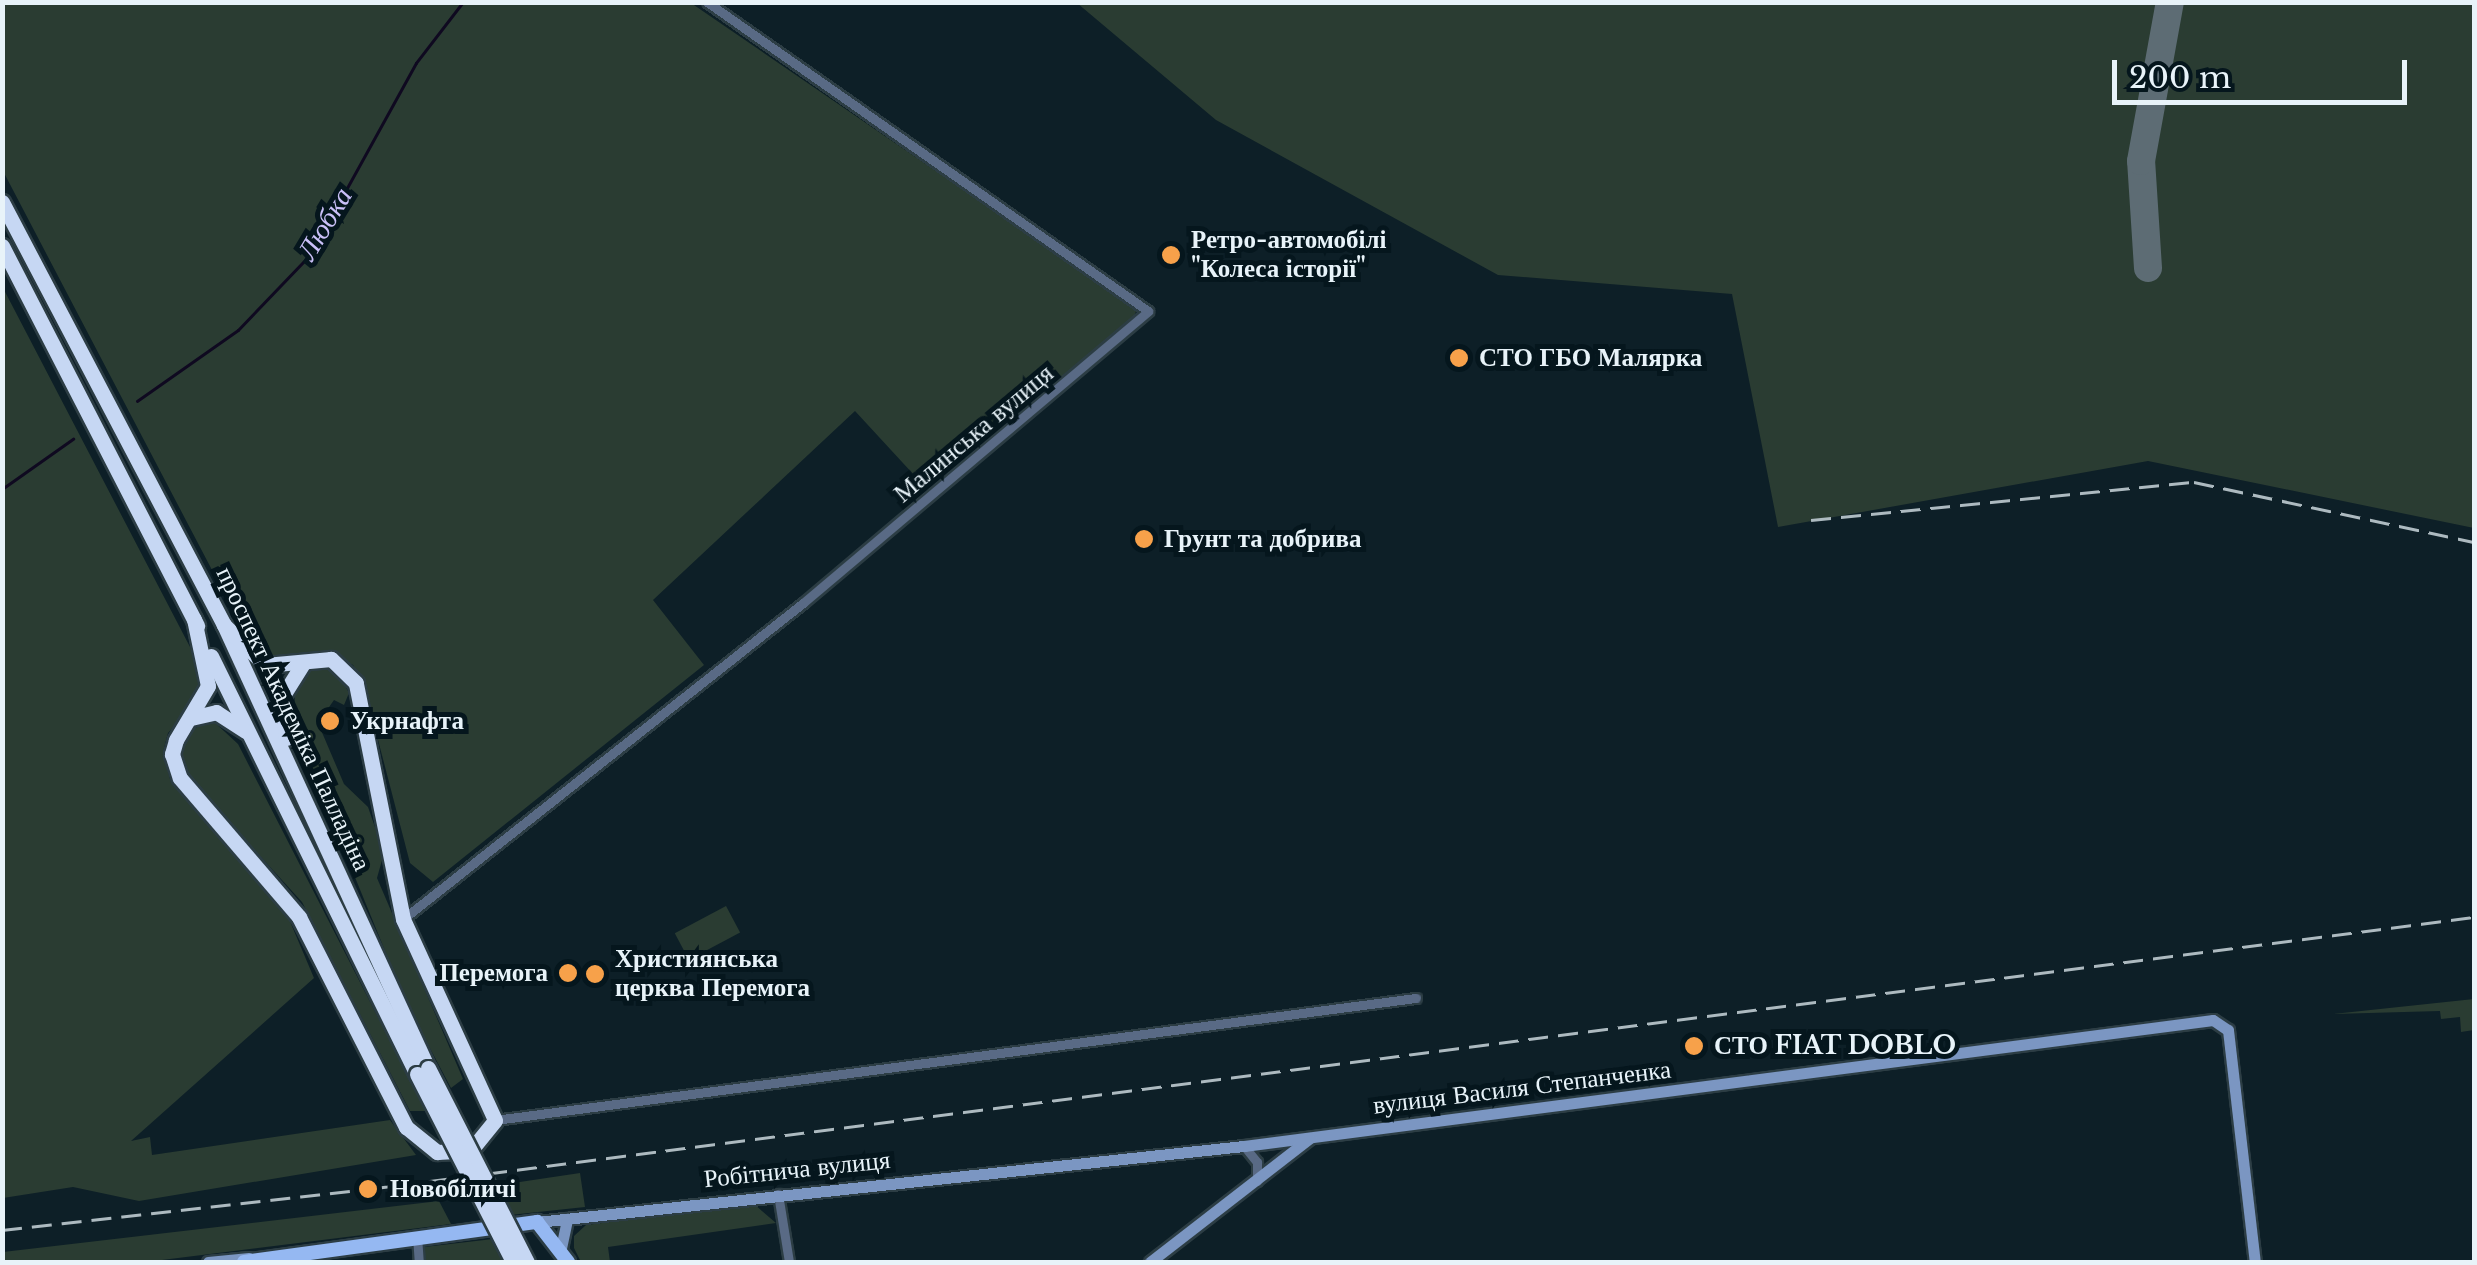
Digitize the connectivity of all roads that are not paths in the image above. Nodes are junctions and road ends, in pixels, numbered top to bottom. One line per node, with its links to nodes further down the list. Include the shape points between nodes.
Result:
1 (707, 2): 10 (street, Малинська вулиця, via 1148,311 818,591)
2 (2, 202): 5 (highway, проспект Академіка Палладіна)
3 (2, 246): 4 (highway, проспект Академіка Палладіна)
4 (194, 619): 7 (highway, via 209,674); 8 (highway, проспект Академіка Палладіна)
5 (224, 625): 6 (highway, via 265,665); 9 (highway, проспект Академіка Палладіна)
6 (303, 664): 9 (highway, via 282,697); 10 (highway, via 331,659 356,682)
7 (191, 718): 8 (highway, via 228,716); 13 (highway, via 172,754 180,778 299,917 406,1128 437,1152 454,1153 484,1140)
8 (254, 743): 12 (highway, проспект Академіка Палладіна)
9 (290, 760): 12 (highway, проспект Академіка Палладіна)
10 (403, 919): 13 (highway)
11 (1416, 998): 13 (street)
12 (422, 1071): 27 (highway, проспект Академіка Палладіна, bridge); 28 (highway, проспект Академіка Палладіна, bridge)
13 (496, 1120)
14 (1314, 1136): 15 (street, Робітнича вулиця); 16 (street); 31 (street, вулиця Василя Степанченка, via 2212,1020 2228,1030)
15 (1244, 1146): 16 (street, via 1257,1162); 17 (street, Робітнича вулиця)
16 (1257, 1181): 30 (street)
17 (778, 1194): 18 (street, Робітнича вулиця); 29 (street)
18 (567, 1219): 19 (street, Робітнича вулиця); 21 (street)
19 (538, 1222): 20 (main road, Робітнича вулиця); 21 (main road)
20 (417, 1236): 22 (main road, Робітнича вулиця); 26 (street)
21 (565, 1256)
22 (280, 1258): 23 (main road, Робітнича вулиця)
23 (253, 1260): 25 (street)
24 (208, 1262): 25 (street)
25 (217, 1262)
26 (419, 1262)
27 (513, 1262)
28 (527, 1262)
29 (790, 1262)
30 (1150, 1262)
31 (2255, 1262)

